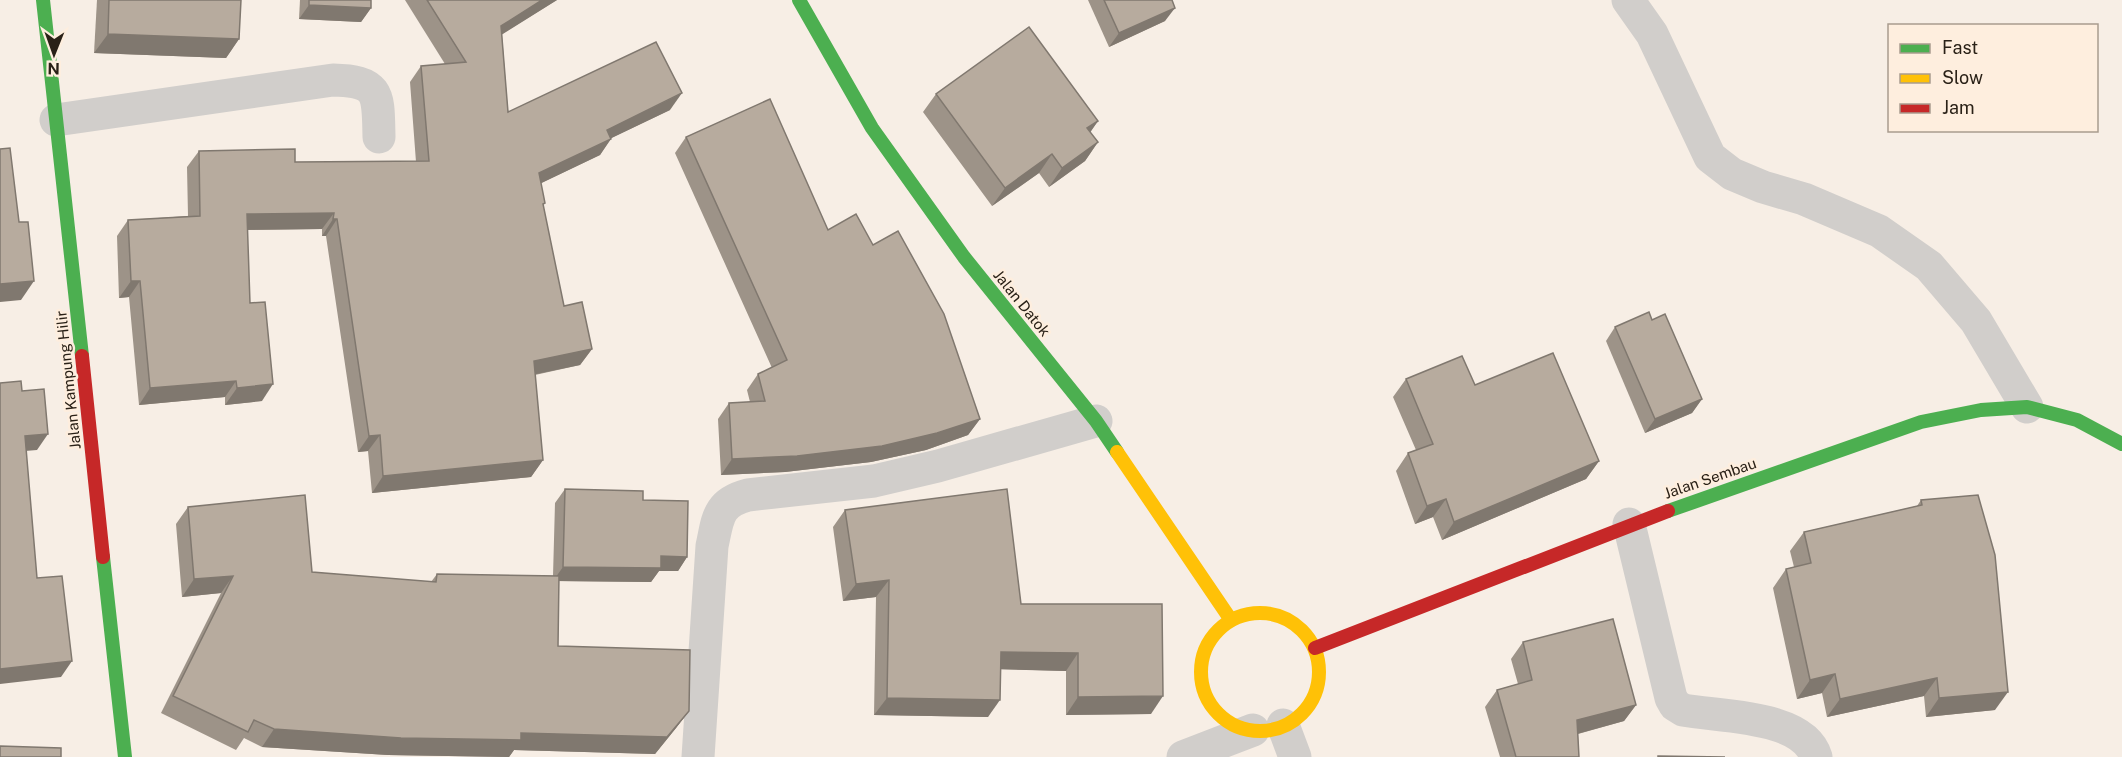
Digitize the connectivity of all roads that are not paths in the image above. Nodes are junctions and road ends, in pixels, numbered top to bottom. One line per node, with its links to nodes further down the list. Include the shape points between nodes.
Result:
1 (43, 0): 4 (main road, Jalan Kampung Hilir)
2 (799, 0): 7 (main road, Jalan Datok, via 872,128 964,257)
3 (1628, 0): 6 (street, via 1652,34 1710,157 1732,174 1879,231 1929,266 1976,321)
4 (56, 120): 5 (street, via 354,80 366,84 374,93); 13 (main road, Jalan Kampung Hilir)
5 (379, 137)
6 (2027, 407): 8 (main road, Jalan Sembau, via 2077,420); 9 (main road, Jalan Sembau, via 1981,410 1921,422)
7 (1096, 421): 10 (main road, Jalan Datok); 14 (street, via 874,482 748,495 726,505 718,517 712,546)
8 (2122, 444)
9 (1629, 524): 11 (main road, Jalan Sembau); 17 (street, via 1675,705 1683,710 1762,722 1793,731 1806,739)
10 (1231, 620): 11 (main road, via 1248,613 1268,612 1288,619 1304,631); 12 (main road, via 1215,632 1205,649 1200,667 1202,686 1210,704 1223,718 1240,728)
11 (1315, 648): 12 (main road, via 1320,667 1318,687 1310,705 1296,720)
12 (1268, 728): 15 (street); 16 (street)
13 (125, 757)
14 (698, 757)
15 (1183, 757)
16 (1295, 757)
17 (1816, 757)

